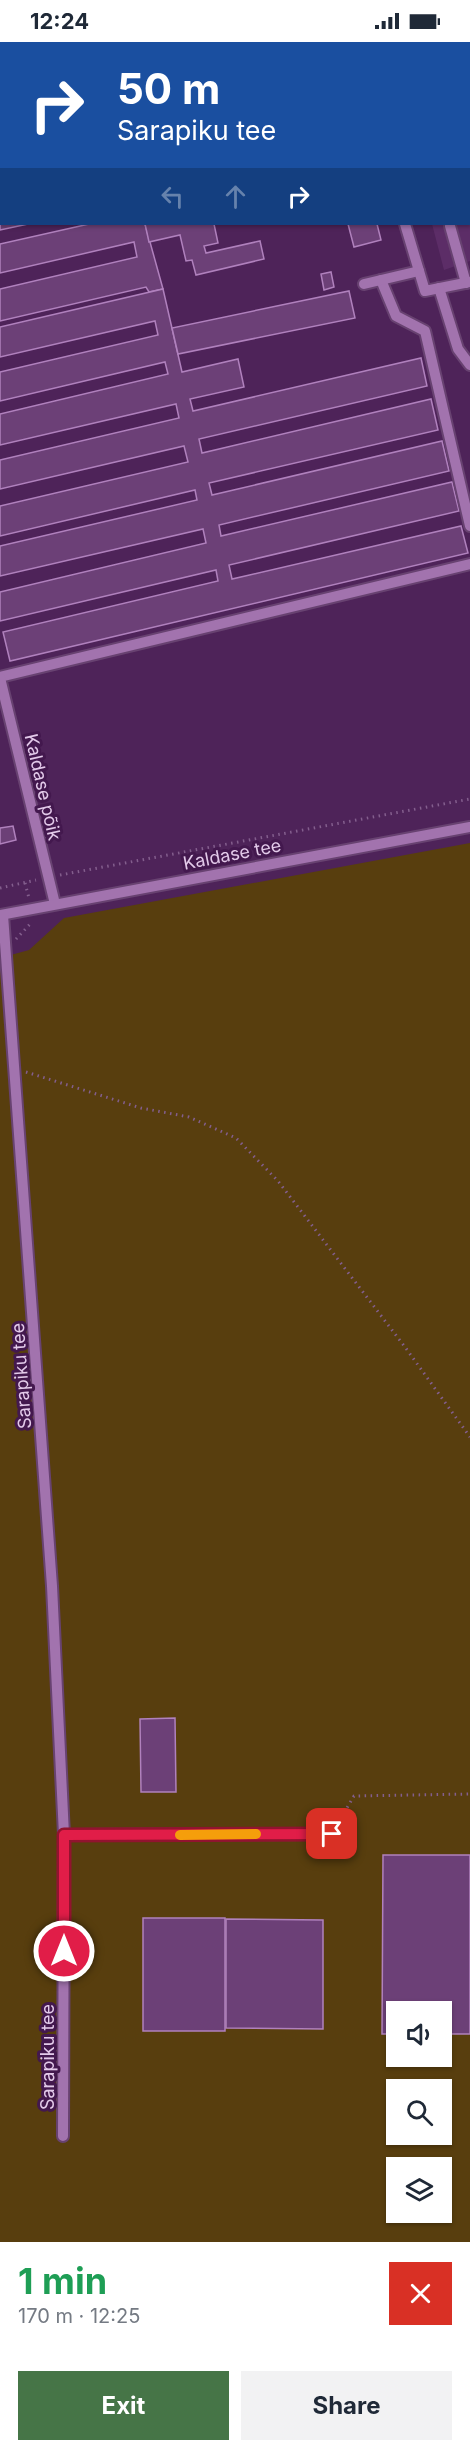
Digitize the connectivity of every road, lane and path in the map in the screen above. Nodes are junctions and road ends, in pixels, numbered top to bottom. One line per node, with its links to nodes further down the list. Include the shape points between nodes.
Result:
1 (405, 225): 3 (street)
2 (450, 226): 5 (street)
3 (419, 271): 4 (street); 7 (street, via 425,291)
4 (381, 280): 6 (street); 9 (street, via 396,315 425,332)
5 (468, 282): 7 (street)
6 (364, 285)
7 (440, 288): 8 (street, via 458,349)
8 (470, 365)
9 (470, 526)
10 (470, 564): 11 (street)
11 (0, 678): 14 (street, Kaldase põik)
12 (470, 799): 14 (path)
13 (470, 826): 16 (street, Kaldase tee)
14 (48, 878): 15 (path); 16 (street, Kaldase põik)
15 (0, 888)
16 (55, 904): 17 (street, Kaldase tee)
17 (2, 915): 18 (street, Sarapiku tee)
18 (15, 1069): 19 (path, via 141,1108 189,1117 236,1138 278,1181); 22 (street, Sarapiku tee, via 51,1574)
19 (470, 1437)
20 (470, 1794): 21 (path, via 354,1796)
21 (332, 1834): 22 (street)
22 (64, 1835): 23 (street, Sarapiku tee)
23 (63, 2136)

